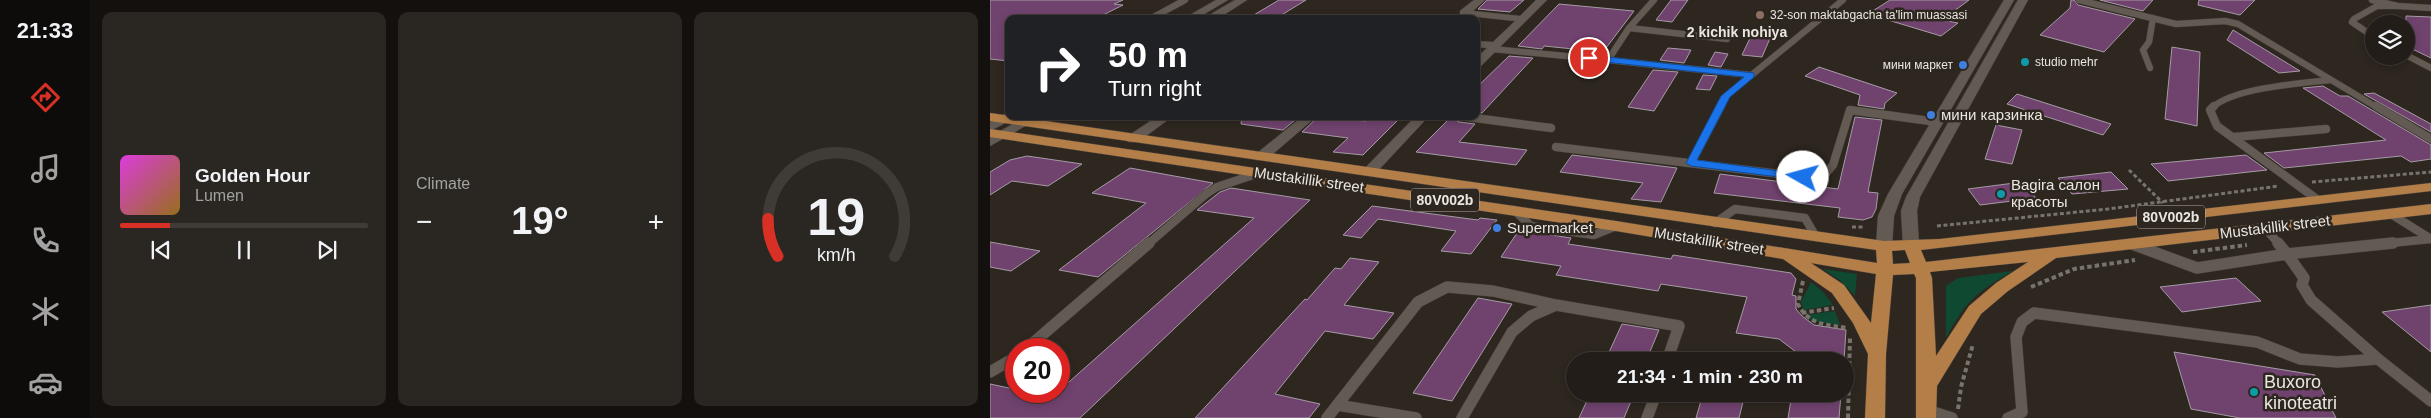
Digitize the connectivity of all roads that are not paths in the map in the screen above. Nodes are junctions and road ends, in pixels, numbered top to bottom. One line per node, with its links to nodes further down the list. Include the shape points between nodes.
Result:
1 (1185, 0): 15 (lane)
2 (1223, 0): 16 (main road)
3 (1242, 0): 17 (main road)
4 (1480, 0): 18 (main road, via 1464,13)
5 (1542, 0): 18 (main road)
6 (1654, 0): 20 (lane)
7 (1843, 0): 30 (lane)
8 (2009, 0): 41 (main road)
9 (2023, 0): 61 (main road, via 1913,197 1908,211)
10 (2079, 0): 19 (lane)
11 (2372, 0): 13 (lane)
12 (2418, 3): 13 (lane); 14 (lane)
13 (2398, 6): 21 (lane, via 2377,6 2354,19 2352,22)
14 (2431, 8)
15 (1157, 15)
16 (1195, 15)
17 (1216, 15)
18 (1523, 18): 24 (main road)
19 (2153, 18): 28 (lane, via 2149,42 2143,50); 31 (lane, via 2183,24 2238,24)
20 (1629, 28): 22 (lane); 25 (lane)
21 (2365, 32)
22 (1726, 38)
23 (1480, 45): 24 (main road)
24 (1494, 47): 25 (lane); 27 (main road)
25 (1608, 60): 30 (lane)
26 (2415, 60): 29 (lane)
27 (1480, 61)
28 (2150, 68)
29 (2431, 68)
30 (1751, 75): 51 (lane, via 1726,96)
31 (2330, 80): 46 (lane, via 2272,88 2219,101 2210,110 2218,126); 48 (lane)
32 (990, 117): 33 (main road, Mustakillik street)
33 (1005, 118)
34 (1005, 118): 42 (main road)
35 (1480, 119): 43 (lane)
36 (1030, 120): 45 (main road)
37 (1037, 120): 47 (main road, Mustakillik street / 80V002b)
38 (1161, 120): 47 (main road)
39 (1306, 120): 50 (main road)
40 (1419, 120): 52 (main road)
41 (1937, 122): 51 (lane, via 1850,110 1832,165 1821,179); 62 (main road, via 1891,202 1884,228)
42 (990, 126)
43 (1551, 128)
44 (2326, 128): 46 (lane)
45 (994, 137): 53 (main road, Mustakillik street / 80V002b)
46 (2234, 138): 55 (lane)
47 (1132, 139): 50 (main road, Mustakillik street / 80V002b)
48 (2431, 139)
49 (1556, 147): 51 (lane)
50 (1261, 157): 52 (main road, Mustakillik street / 80V002b)
51 (1691, 163)
52 (1369, 172): 62 (main road, Mustakillik street / 80V002b)
53 (1259, 173): 63 (main road, Mustakillik street / 80V002b); 69 (lane, via 1216,187 1206,194)
54 (2431, 187): 55 (main road, Mustakillik street / 80V002b)
55 (2318, 200): 61 (main road, Mustakillik street / 80V002b)
56 (2431, 209): 57 (main road, Mustakillik street / 80V002b)
57 (2391, 214): 58 (main road, Mustakillik street / 80V002b); 59 (lane)
58 (2265, 228): 60 (main road, Mustakillik street / 80V002b); 65 (lane)
59 (2431, 239): 65 (lane)
60 (2129, 244): 64 (main road, Mustakillik street / 80V002b); 65 (lane, via 2197,268)
61 (1911, 245): 62 (main road, Mustakillik street / 80V002b); 66 (main road)
62 (1884, 246): 67 (main road)
63 (1782, 253): 67 (main road, Mustakillik street / 80V002b); 71 (main road, via 1838,290 1861,321)
64 (2053, 253): 66 (main road, Mustakillik street / 80V002b); 75 (main road, via 2002,287 1975,310)
65 (2287, 254): 72 (lane, via 2304,278 2302,285 2311,300)
66 (1920, 269): 67 (main road, Mustakillik street / 80V002b); 75 (main road, via 1924,278)
67 (1885, 270): 71 (main road)
68 (1556, 305): 70 (lane, via 1680,326); 78 (lane, via 1493,290 1447,287 1418,302); 82 (lane, via 1531,316 1512,332)
69 (1039, 338)
70 (1670, 352)
71 (1877, 354): 84 (main road)
72 (2378, 359): 76 (lane); 86 (lane, via 2338,362 2300,359 2257,342 2034,313 2022,322 2016,337 2022,412)
73 (1005, 363): 74 (lane)
74 (990, 372)
75 (1928, 385): 79 (main road)
76 (2431, 401)
77 (1653, 402): 83 (lane)
78 (1337, 405): 80 (lane); 81 (lane)
79 (1926, 414): 85 (lane)
80 (1328, 418)
81 (1416, 418)
82 (1462, 418)
83 (1647, 418)
84 (1875, 418)
85 (1952, 418)
86 (2008, 418)

